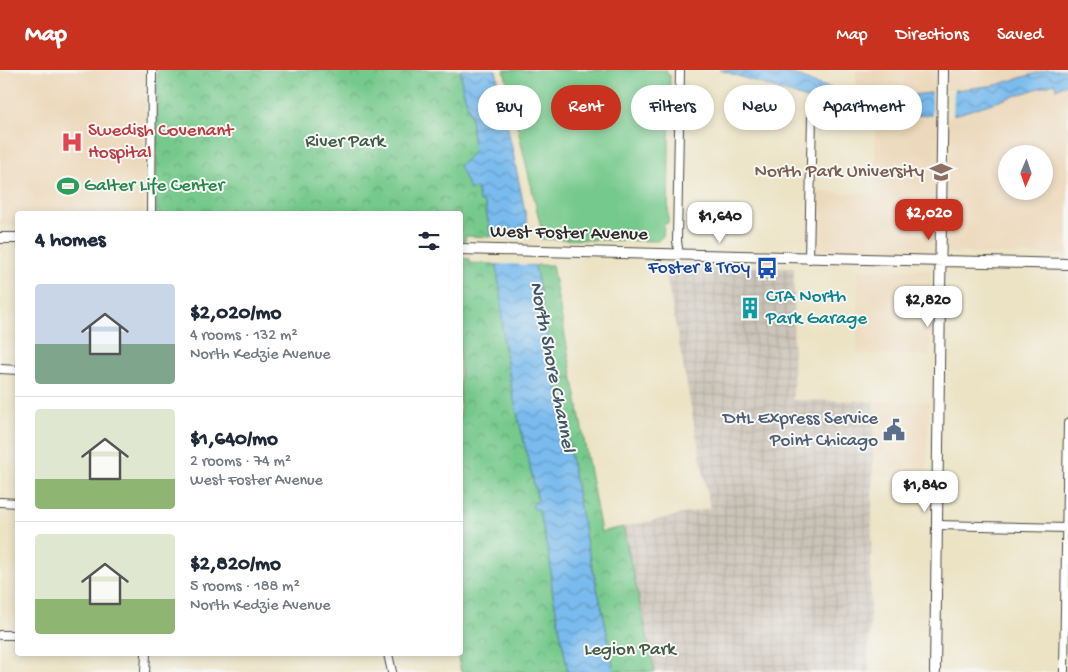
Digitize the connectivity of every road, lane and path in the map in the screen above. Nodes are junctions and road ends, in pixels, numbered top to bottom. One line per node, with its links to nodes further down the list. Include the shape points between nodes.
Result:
1 (152, 70): 5 (street)
2 (680, 70): 9 (street)
3 (943, 70): 11 (main road)
4 (812, 130): 10 (street)
5 (151, 211)
6 (0, 238): 7 (main road)
7 (15, 238)
8 (463, 249): 9 (main road, West Foster Avenue)
9 (679, 255): 10 (main road, West Foster Avenue)
10 (808, 259): 11 (main road, West Foster Avenue)
11 (942, 261): 12 (main road, West Foster Avenue); 18 (main road)
12 (1068, 264)
13 (0, 369): 14 (street)
14 (15, 370)
15 (1068, 423): 19 (street)
16 (0, 502): 17 (street)
17 (15, 502)
18 (937, 525): 19 (street); 26 (main road)
19 (1067, 528): 27 (street)
20 (0, 635): 21 (street)
21 (15, 635)
22 (146, 656): 24 (street)
23 (388, 656): 25 (street)
24 (145, 672)
25 (392, 672)
26 (935, 672)
27 (1064, 672)

